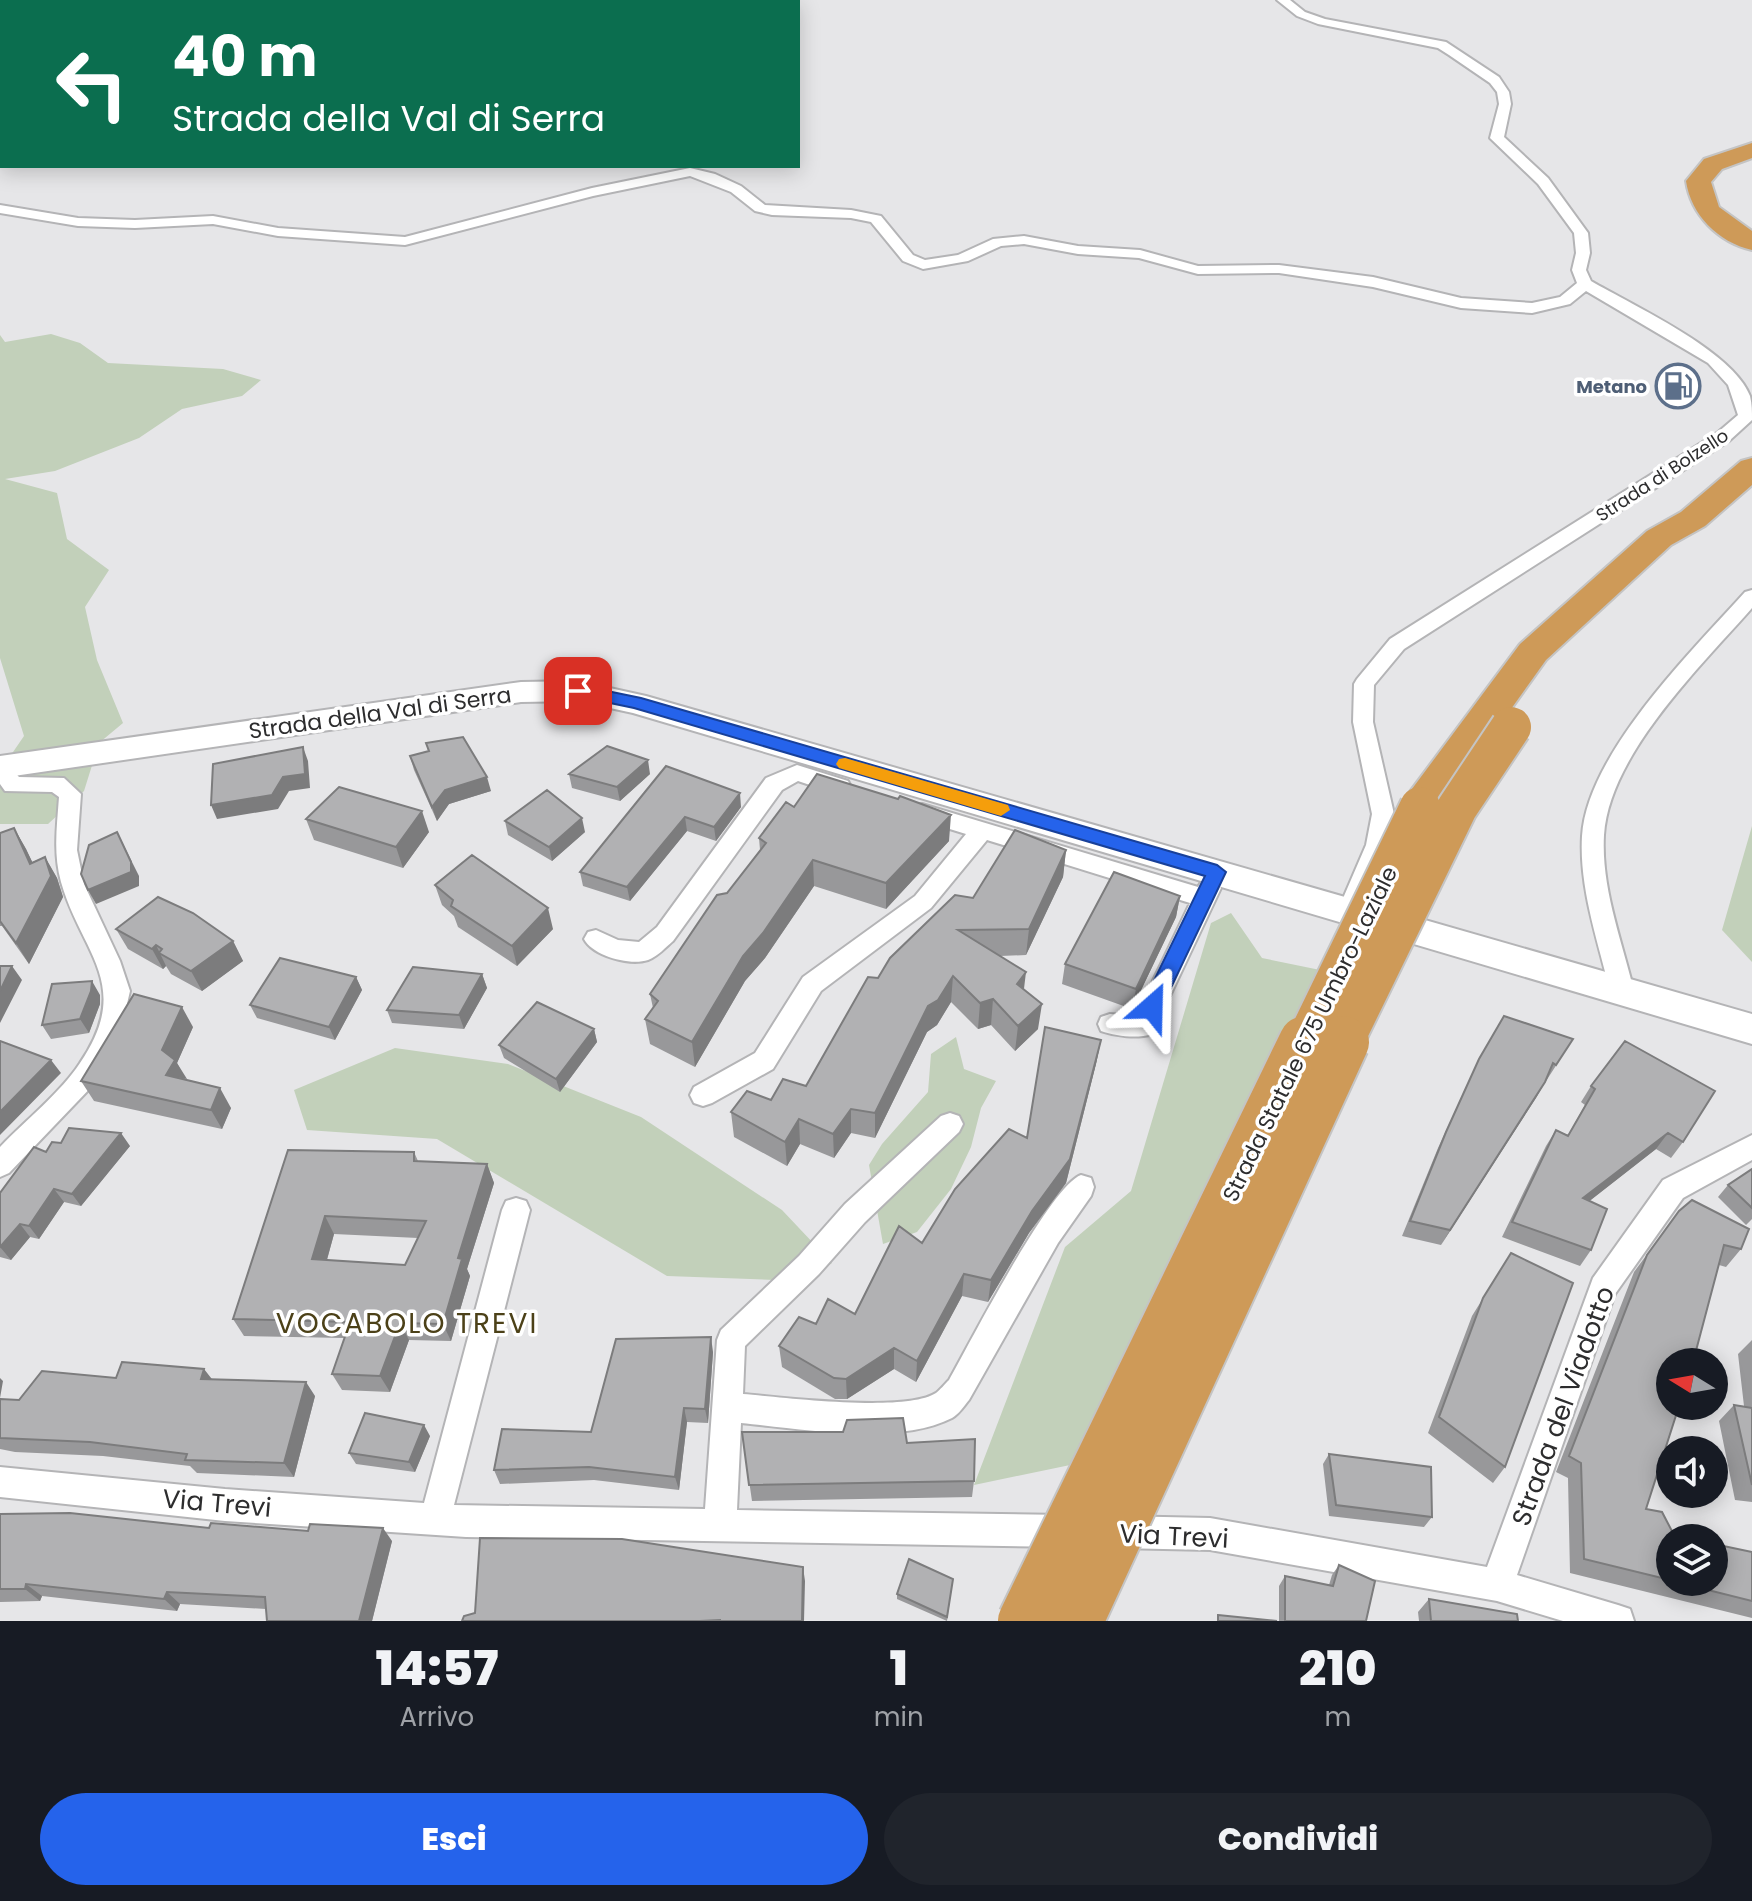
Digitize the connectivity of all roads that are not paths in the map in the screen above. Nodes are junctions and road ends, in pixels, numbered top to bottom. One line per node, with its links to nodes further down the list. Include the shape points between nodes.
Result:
1 (1283, 0): 5 (street, via 1301,14 1332,25 1442,45 1495,80 1505,104 1497,138 1543,181 1581,233 1579,270)
2 (1750, 151): 4 (highway, via 1713,164 1698,181 1699,200 1716,220)
3 (0, 209): 5 (street, via 78,222 213,220 330,238 405,241 690,172 736,189 760,208 876,219 908,258 923,265 963,258 998,242 1024,240 1140,254 1198,270 1279,269 1373,282 1474,304 1532,308 1565,301)
4 (1752, 242)
5 (1585, 284): 16 (street, Strada di Bolzello, via 1714,360 1745,398 1747,416 1723,437 1397,644 1364,684 1363,722 1383,814 1377,845)
6 (1752, 468): 8 (highway, Strada Statale 675 Umbro-Laziale)
7 (1752, 495): 8 (highway)
8 (1693, 519): 10 (highway, Strada Statale 675 Umbro-Laziale, via 1676,546)
9 (1752, 596): 18 (street, via 1679,675 1603,795 1593,832 1596,871)
10 (1497, 722): 32 (highway, Strada Statale 675 Umbro-Laziale, bridge, via 1420,807); 33 (highway, Strada Statale 675 Umbro-Laziale, bridge)
11 (0, 769): 15 (street, Strada della Val di Serra, via 521,692 578,691 635,703); 24 (street, via 13,785 56,784 70,794 66,850 73,884 118,991 108,1034 89,1072)
12 (863, 794): 17 (street, via 797,773 774,784 665,934 643,952 614,949)
13 (908, 808): 14 (street, Strada della Val di Serra)
14 (982, 830): 15 (street, Strada della Val di Serra); 21 (street, via 923,902 812,984 764,1061)
15 (1210, 885): 16 (street, Strada della Val di Serra); 19 (street, via 1143,1027)
16 (1350, 911): 18 (street, Strada della Val di Serra)
17 (596, 939)
18 (1622, 991): 20 (street, Strada della Val di Serra)
19 (1110, 1024)
20 (1752, 1029)
21 (703, 1095)
22 (950, 1124): 27 (street, via 731,1340)
23 (1752, 1147): 31 (street, Strada del Viadotto, via 1673,1189 1603,1287)
24 (0, 1165)
25 (1081, 1187): 27 (street, via 1048,1234 959,1390 943,1407 863,1416)
26 (516, 1210): 29 (street)
27 (726, 1407): 30 (street)
28 (0, 1482): 29 (street, Via Trevi)
29 (435, 1519): 30 (street, Via Trevi)
30 (720, 1525): 31 (street, Via Trevi, via 1210,1534)
31 (1497, 1585): 34 (street, Via Trevi)
32 (1024, 1621)
33 (1077, 1621)
34 (1618, 1621)

